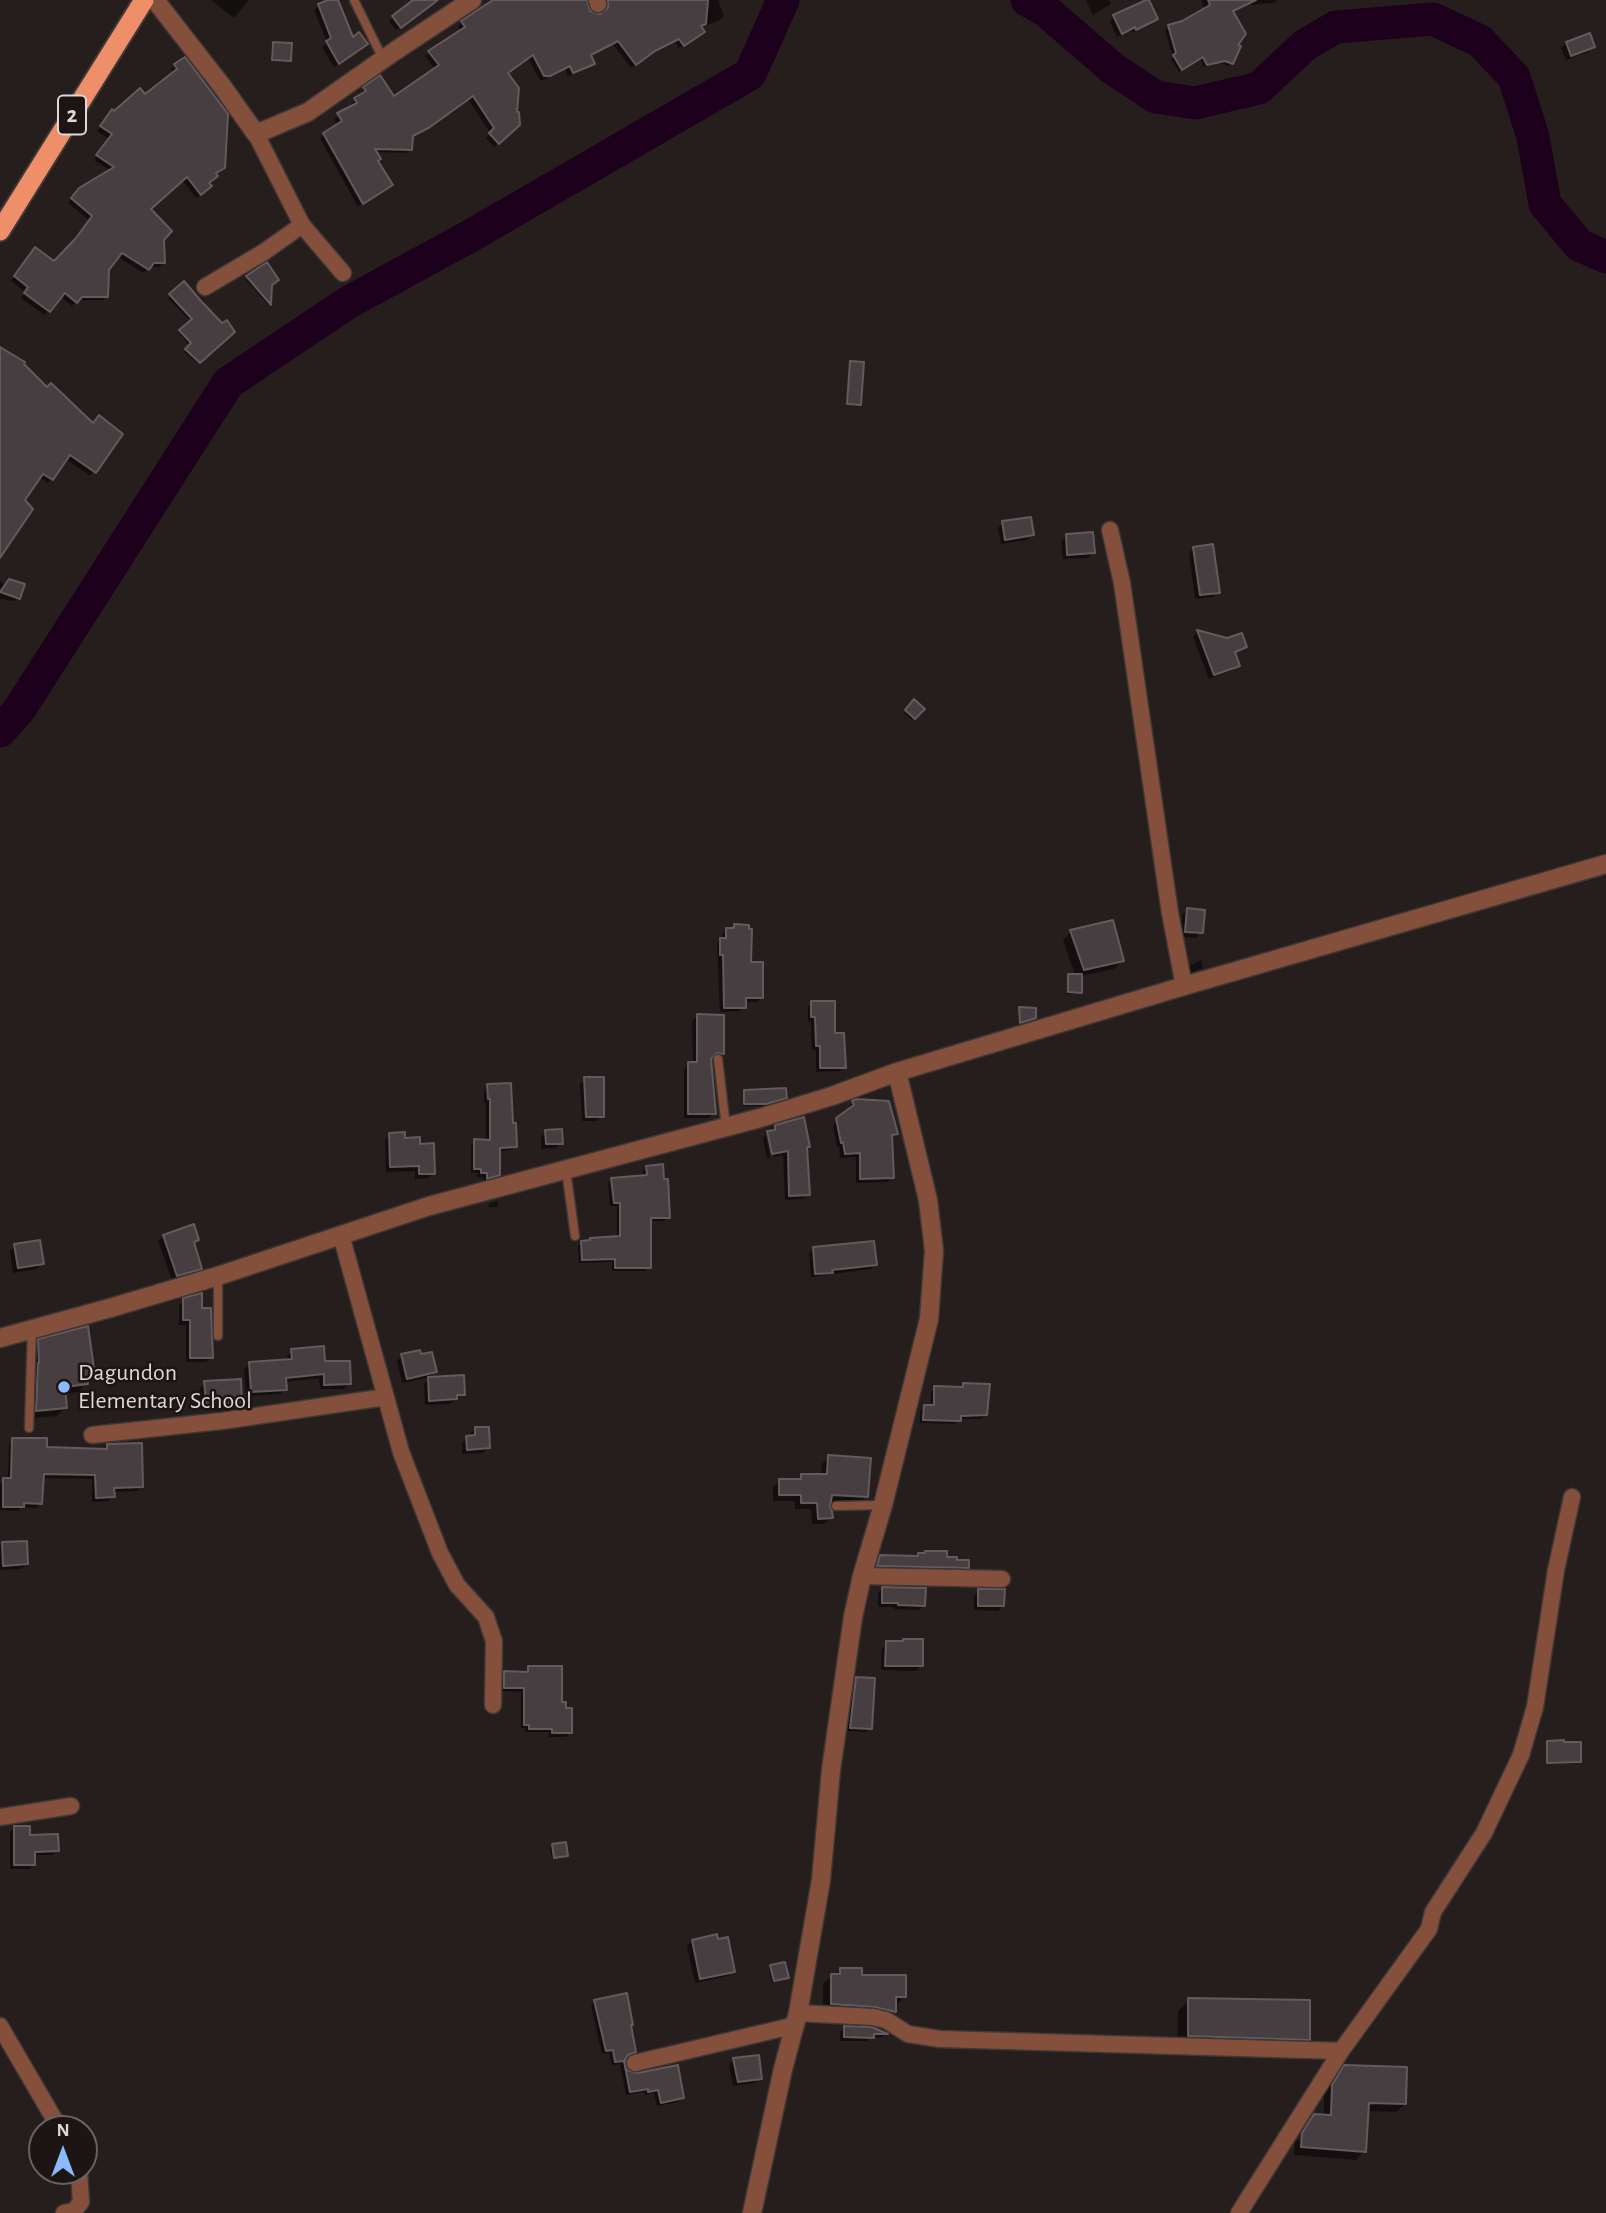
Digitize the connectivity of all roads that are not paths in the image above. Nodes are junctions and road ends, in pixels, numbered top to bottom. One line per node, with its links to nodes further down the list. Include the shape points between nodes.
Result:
1 (144, 0): 8 (highway, 2)
2 (155, 0): 6 (street)
3 (354, 0): 5 (lane)
4 (472, 0): 5 (street)
5 (383, 60): 6 (street, via 307,112)
6 (256, 134): 7 (street)
7 (302, 225): 9 (street); 10 (street)
8 (0, 231)
9 (342, 273)
10 (205, 287)
11 (1110, 530): 13 (street)
12 (1606, 864): 13 (street)
13 (1184, 986): 15 (street)
14 (718, 1059): 16 (lane)
15 (897, 1072): 16 (street); 28 (street, via 928,1200 934,1251 929,1318)
16 (726, 1127): 17 (street)
17 (566, 1170): 18 (street, via 429,1206); 19 (lane)
18 (341, 1236): 20 (street); 24 (street)
19 (575, 1236)
20 (218, 1276): 21 (street); 22 (lane)
21 (32, 1328): 23 (street); 25 (lane)
22 (218, 1336)
23 (0, 1338)
24 (386, 1397): 26 (street); 32 (street, via 401,1452 440,1553 457,1585 486,1617 494,1642)
25 (30, 1428)
26 (92, 1435)
27 (1572, 1497): 37 (street, via 1535,1707 1521,1755 1484,1833 1433,1912 1429,1929)
28 (883, 1505): 29 (lane); 30 (street)
29 (836, 1506)
30 (862, 1576): 31 (street); 35 (street, via 831,1770 821,1880)
31 (1002, 1579)
32 (493, 1705)
33 (71, 1806): 34 (street)
34 (0, 1817)
35 (797, 2019): 37 (street, via 873,2017 908,2034 940,2039); 38 (street); 42 (street)
36 (0, 2026): 39 (street)
37 (1341, 2050): 43 (street)
38 (635, 2063)
39 (52, 2115)
40 (80, 2185): 41 (street, via 81,2202 74,2211)
41 (64, 2213)
42 (751, 2213)
43 (1239, 2213)

